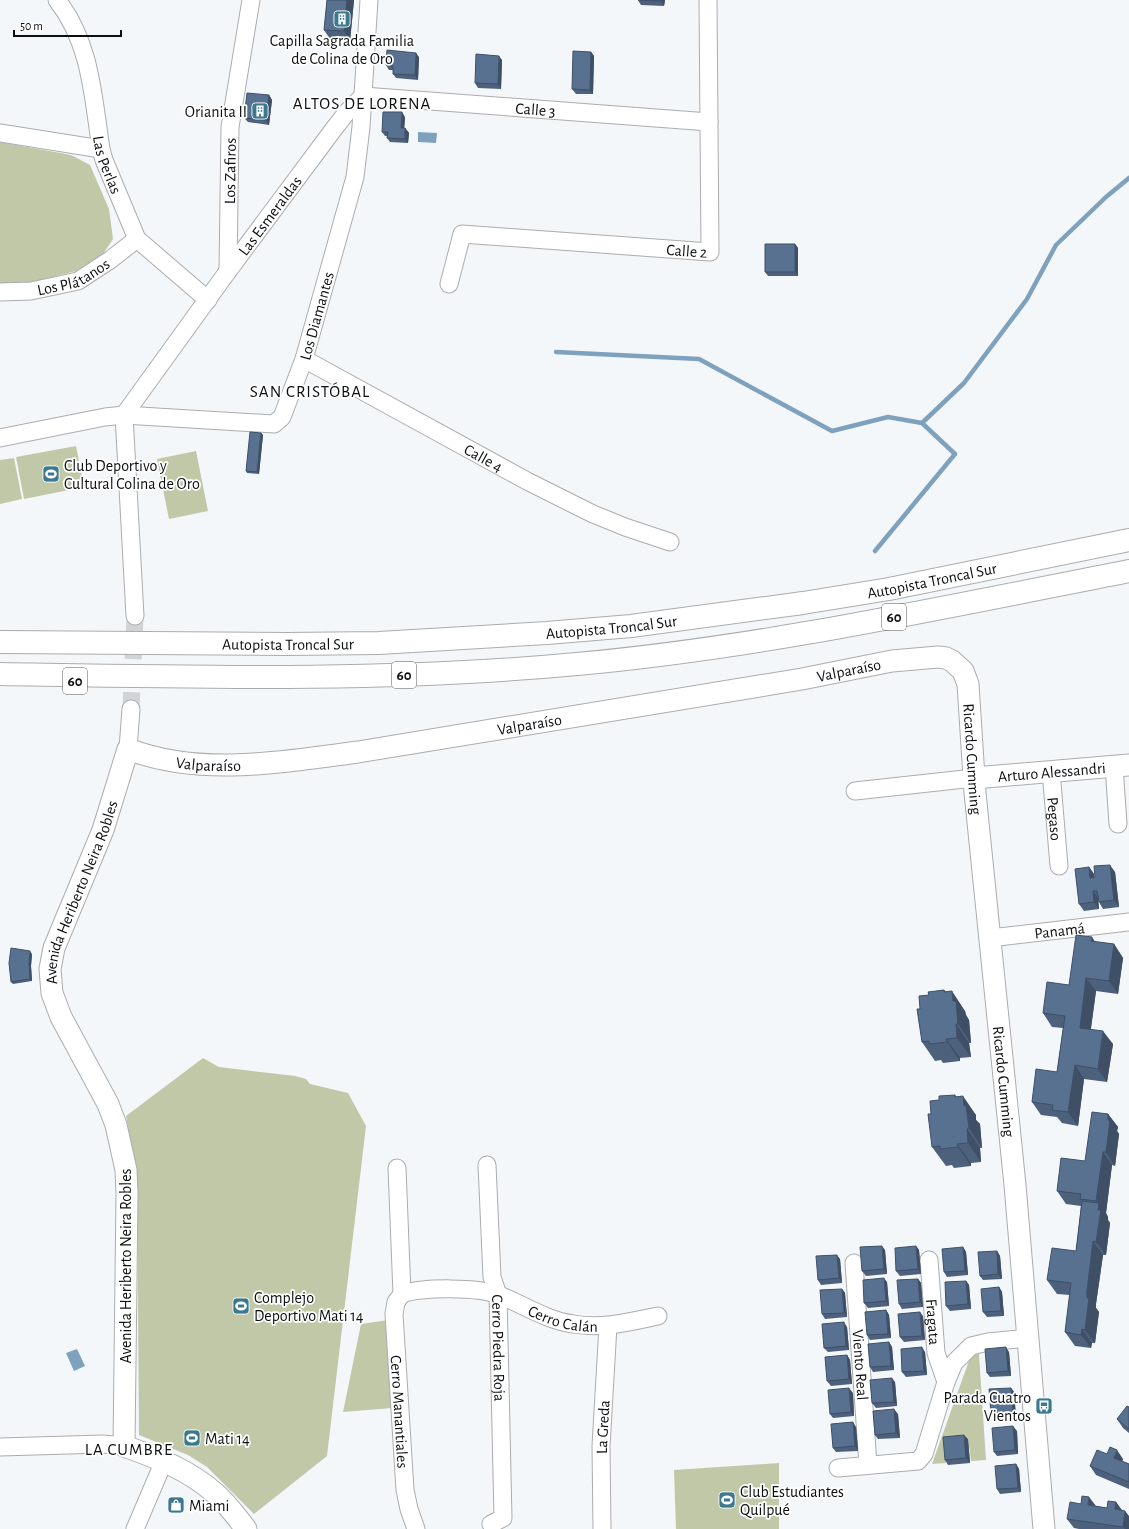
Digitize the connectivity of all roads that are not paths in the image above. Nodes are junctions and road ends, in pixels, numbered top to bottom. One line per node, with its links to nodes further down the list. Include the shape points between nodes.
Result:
1 (57, 0): 8 (street, Las Perlas, via 81,41 90,69)
2 (251, 0): 10 (street, Los Zafiros, via 230,126)
3 (369, 0): 5 (street)
4 (708, 0): 6 (street, Calle 2)
5 (362, 96): 6 (street, Calle 3); 10 (street, Las Esmeraldas, via 347,112); 14 (street, Los Diamantes, via 359,155 355,177)
6 (709, 122): 11 (street, Calle 2, via 710,252 462,234)
7 (0, 133): 8 (street)
8 (101, 149): 9 (street, Las Perlas)
9 (137, 239): 12 (street, Los Plátanos, via 78,281 31,291); 13 (street, Las Perlas)
10 (228, 271): 13 (street, Las Esmeraldas)
11 (449, 284)
12 (0, 292)
13 (208, 300): 15 (street, Las Esmeraldas)
14 (304, 359): 15 (street, Los Diamantes, via 282,417 274,424); 18 (street, Calle 4, via 527,481 594,514)
15 (124, 415): 16 (street, Los Diamantes); 20 (street)
16 (0, 438)
17 (1129, 540): 23 (highway, Autopista Troncal Sur / 60, via 889,589 772,608 631,626 379,643)
18 (670, 542)
19 (1129, 571): 26 (highway, Autopista Troncal Sur / 60, via 813,632 577,664 416,674)
20 (135, 616)
21 (0, 632): 23 (highway, Autopista Troncal Sur / 60)
22 (0, 642): 23 (highway, Autopista Troncal Sur / 60)
23 (87, 643)
24 (931, 658): 29 (main road, Valparaíso, via 892,661 802,679 288,762 242,766 201,764 167,761); 32 (main road, Ricardo Cumming, via 952,661 966,677)
25 (0, 674): 26 (highway, Autopista Troncal Sur / 60)
26 (150, 676): 27 (highway, Autopista Troncal Sur / 60)
27 (0, 685)
28 (131, 708): 29 (street, Avenida Heriberto Neira Robles)
29 (128, 749): 48 (main road, Avenida Heriberto Neira Robles, via 103,830 54,948 50,969 56,1005 108,1104 116,1125 126,1170)
30 (1121, 765): 31 (main road, Arturo Alessandri); 34 (street)
31 (1051, 771): 32 (main road, Arturo Alessandri); 35 (street, Pegaso)
32 (974, 778): 33 (street, Arturo Alessandri); 37 (main road, Ricardo Cumming)
33 (855, 791)
34 (1118, 824)
35 (1059, 866)
36 (1129, 922): 37 (street, Panamá)
37 (990, 938): 46 (main road, Ricardo Cumming)
38 (487, 1164): 43 (street, Cerro Piedra Roja, via 492,1277)
39 (397, 1168): 42 (street)
40 (929, 1260): 47 (street, Fragata, via 936,1353)
41 (854, 1263): 51 (street, Viento Real)
42 (402, 1294): 43 (street, Cerro Calán, via 413,1290 477,1290); 56 (street, Cerro Manantiales, via 396,1302 394,1314 404,1482)
43 (498, 1295): 45 (street, Cerro Calán, via 554,1320); 53 (street, Cerro Piedra Roja, via 503,1518)
44 (658, 1316): 45 (street, Cerro Calán)
45 (608, 1326): 57 (street, La Greda, via 601,1446)
46 (1028, 1338): 47 (street, via 971,1346 954,1363); 58 (main road, Ricardo Cumming)
47 (946, 1382): 51 (street, via 922,1459 918,1462)
48 (124, 1446): 49 (street, via 103,1444); 50 (main road)
49 (0, 1447)
50 (164, 1461): 54 (street); 55 (main road, via 193,1476 217,1495)
51 (868, 1465): 52 (street)
52 (838, 1468)
53 (491, 1524)
54 (135, 1529)
55 (246, 1529)
56 (416, 1529)
57 (602, 1529)
58 (1044, 1529)

